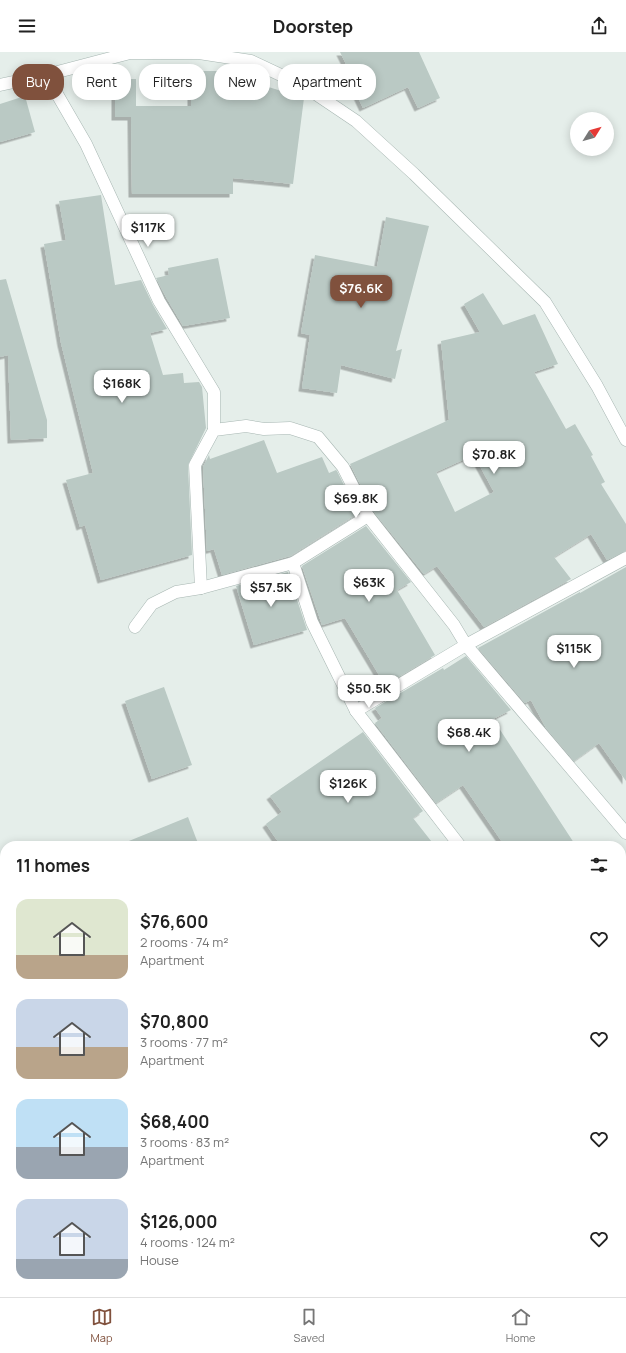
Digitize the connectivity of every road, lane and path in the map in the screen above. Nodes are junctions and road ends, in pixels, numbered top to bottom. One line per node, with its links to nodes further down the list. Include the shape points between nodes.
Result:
1 (199, 52): 2 (street, via 130,53); 7 (street, via 251,61 304,86 356,121 545,302 597,386)
2 (64, 70)
3 (12, 82): 4 (street)
4 (0, 85)
5 (60, 100): 6 (street, via 86,144 159,301 214,392)
6 (214, 430): 8 (street, via 246,426 264,429 290,428 318,437 343,467); 11 (street, via 195,465)
7 (626, 440)
8 (368, 516): 10 (street); 13 (street, via 454,625)
9 (626, 558): 13 (street)
10 (293, 562): 11 (street); 14 (street, via 312,622)
11 (201, 588): 12 (street, via 176,592 152,604)
12 (135, 627)
13 (466, 646): 14 (street); 15 (street)
14 (356, 711): 16 (street)
15 (626, 833)
16 (456, 841)

